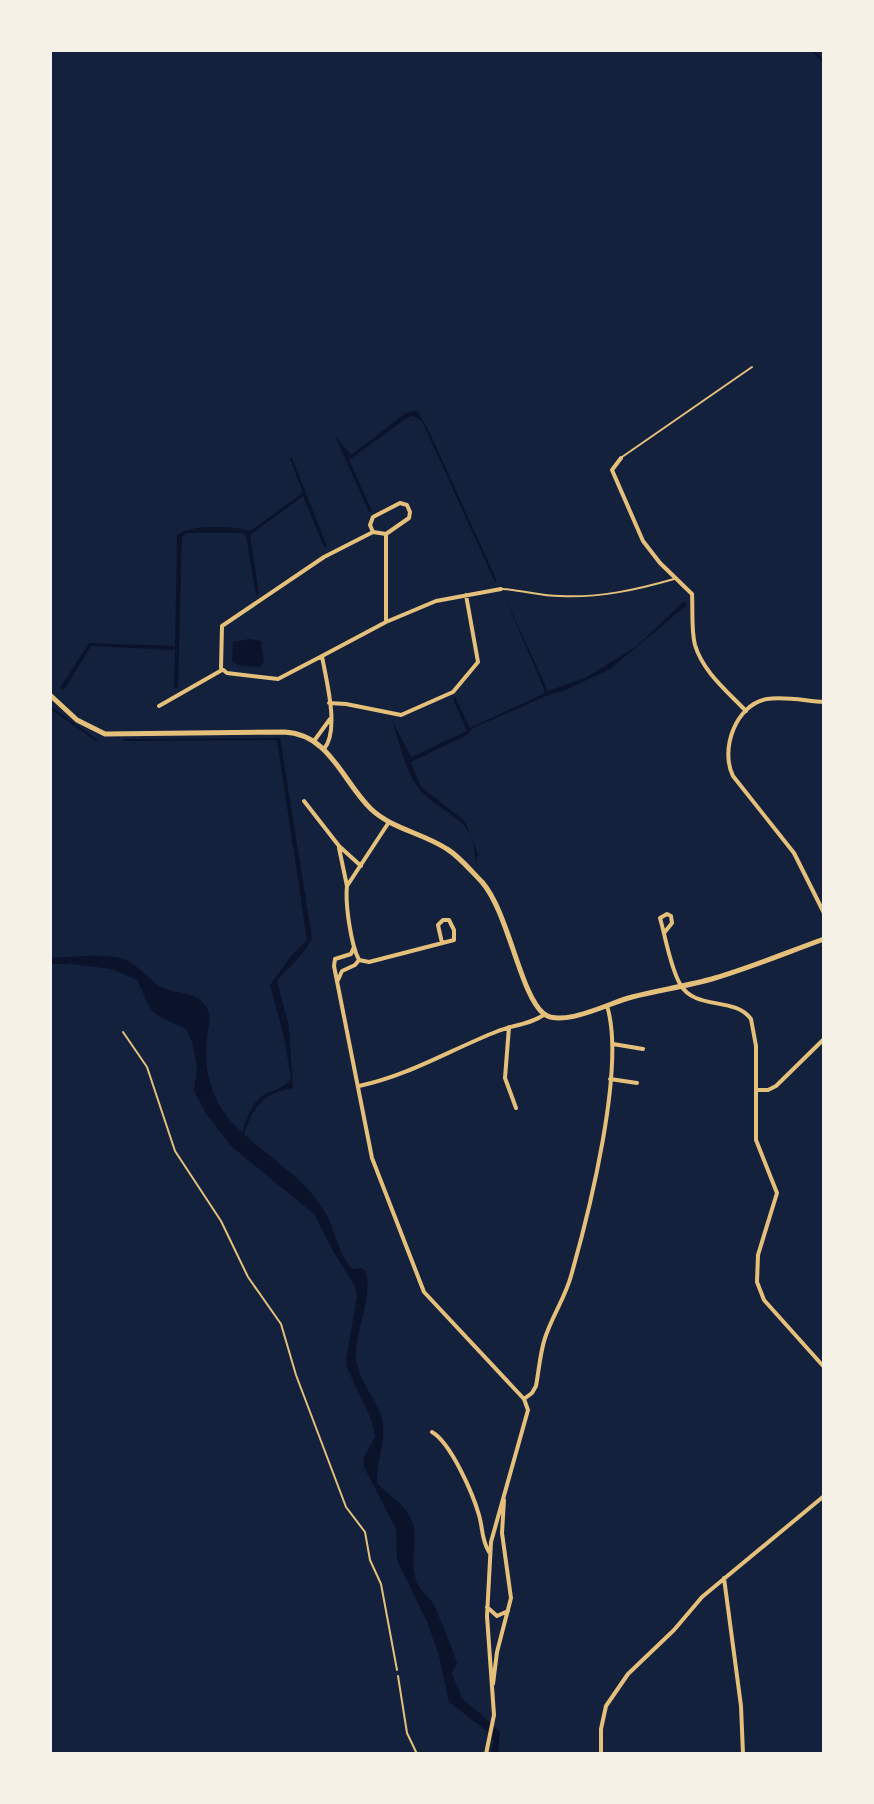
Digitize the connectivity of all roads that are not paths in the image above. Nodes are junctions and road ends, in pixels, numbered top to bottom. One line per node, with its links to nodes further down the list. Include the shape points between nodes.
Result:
1 (752, 367): 2 (lane)
2 (621, 458): 5 (street, via 612,470 643,541)
3 (373, 532): 4 (street); 4 (street, via 373,517 405,504 409,518); 10 (street, via 324,557 223,625)
4 (386, 534): 8 (street)
5 (677, 578): 6 (lane, via 587,596); 15 (street, via 692,594 699,656)
6 (501, 589): 7 (street)
7 (466, 595): 8 (street); 13 (street, via 478,662 453,692 401,715)
8 (386, 622): 9 (street)
9 (322, 656): 10 (street, via 278,679); 13 (street)
10 (222, 670): 14 (street)
11 (50, 695): 17 (street, via 100,733 290,732)
12 (824, 702): 15 (street, via 768,699)
13 (329, 703): 16 (street)
14 (159, 706)
15 (746, 711): 24 (street, via 730,739 728,767 794,853)
16 (330, 717): 17 (street); 18 (street)
17 (314, 741): 18 (street)
18 (324, 749): 20 (street, via 370,808)
19 (304, 801): 21 (street)
20 (389, 822): 22 (street); 35 (street, via 448,850 486,888)
21 (339, 846): 22 (street); 23 (street)
22 (361, 866): 23 (street)
23 (347, 886): 28 (street)
24 (824, 913)
25 (664, 933): 33 (street)
26 (824, 939): 33 (street)
27 (442, 943): 27 (street, via 455,939 449,920 438,925); 29 (street)
28 (354, 947): 29 (street); 30 (street, via 351,954 335,959)
29 (359, 960): 31 (street)
30 (334, 966): 31 (street); 32 (street)
31 (342, 971): 32 (street)
32 (338, 983): 42 (street)
33 (681, 986): 34 (street); 43 (street, via 701,1001 748,1014 755,1035)
34 (607, 1006): 35 (street, via 562,1017); 38 (street)
35 (545, 1014): 36 (street)
36 (509, 1027): 42 (street); 44 (street, via 505,1078)
37 (824, 1039): 43 (street, via 776,1086)
38 (613, 1044): 39 (street); 40 (street)
39 (643, 1049)
40 (610, 1079): 41 (street); 46 (street, via 602,1144 571,1277 544,1341 536,1386)
41 (637, 1083)
42 (359, 1086): 46 (street, via 375,1168 424,1292)
43 (756, 1090): 45 (street, via 756,1140 777,1193 758,1255 757,1282 764,1300)
44 (516, 1108)
45 (824, 1367)
46 (524, 1399): 48 (street, via 528,1410)
47 (432, 1432): 50 (street, via 443,1441 467,1485)
48 (505, 1492): 50 (street); 53 (street, via 502,1533)
49 (824, 1496): 51 (street)
50 (490, 1554): 52 (street)
51 (724, 1577): 58 (street, via 614,1692 602,1721); 59 (street)
52 (487, 1607): 53 (street, via 497,1616); 55 (street)
53 (509, 1610): 55 (street)
54 (398, 1676): 56 (lane, via 407,1733)
55 (491, 1694): 57 (street, via 493,1721)
56 (417, 1754)
57 (486, 1754)
58 (601, 1754)
59 (743, 1754)

